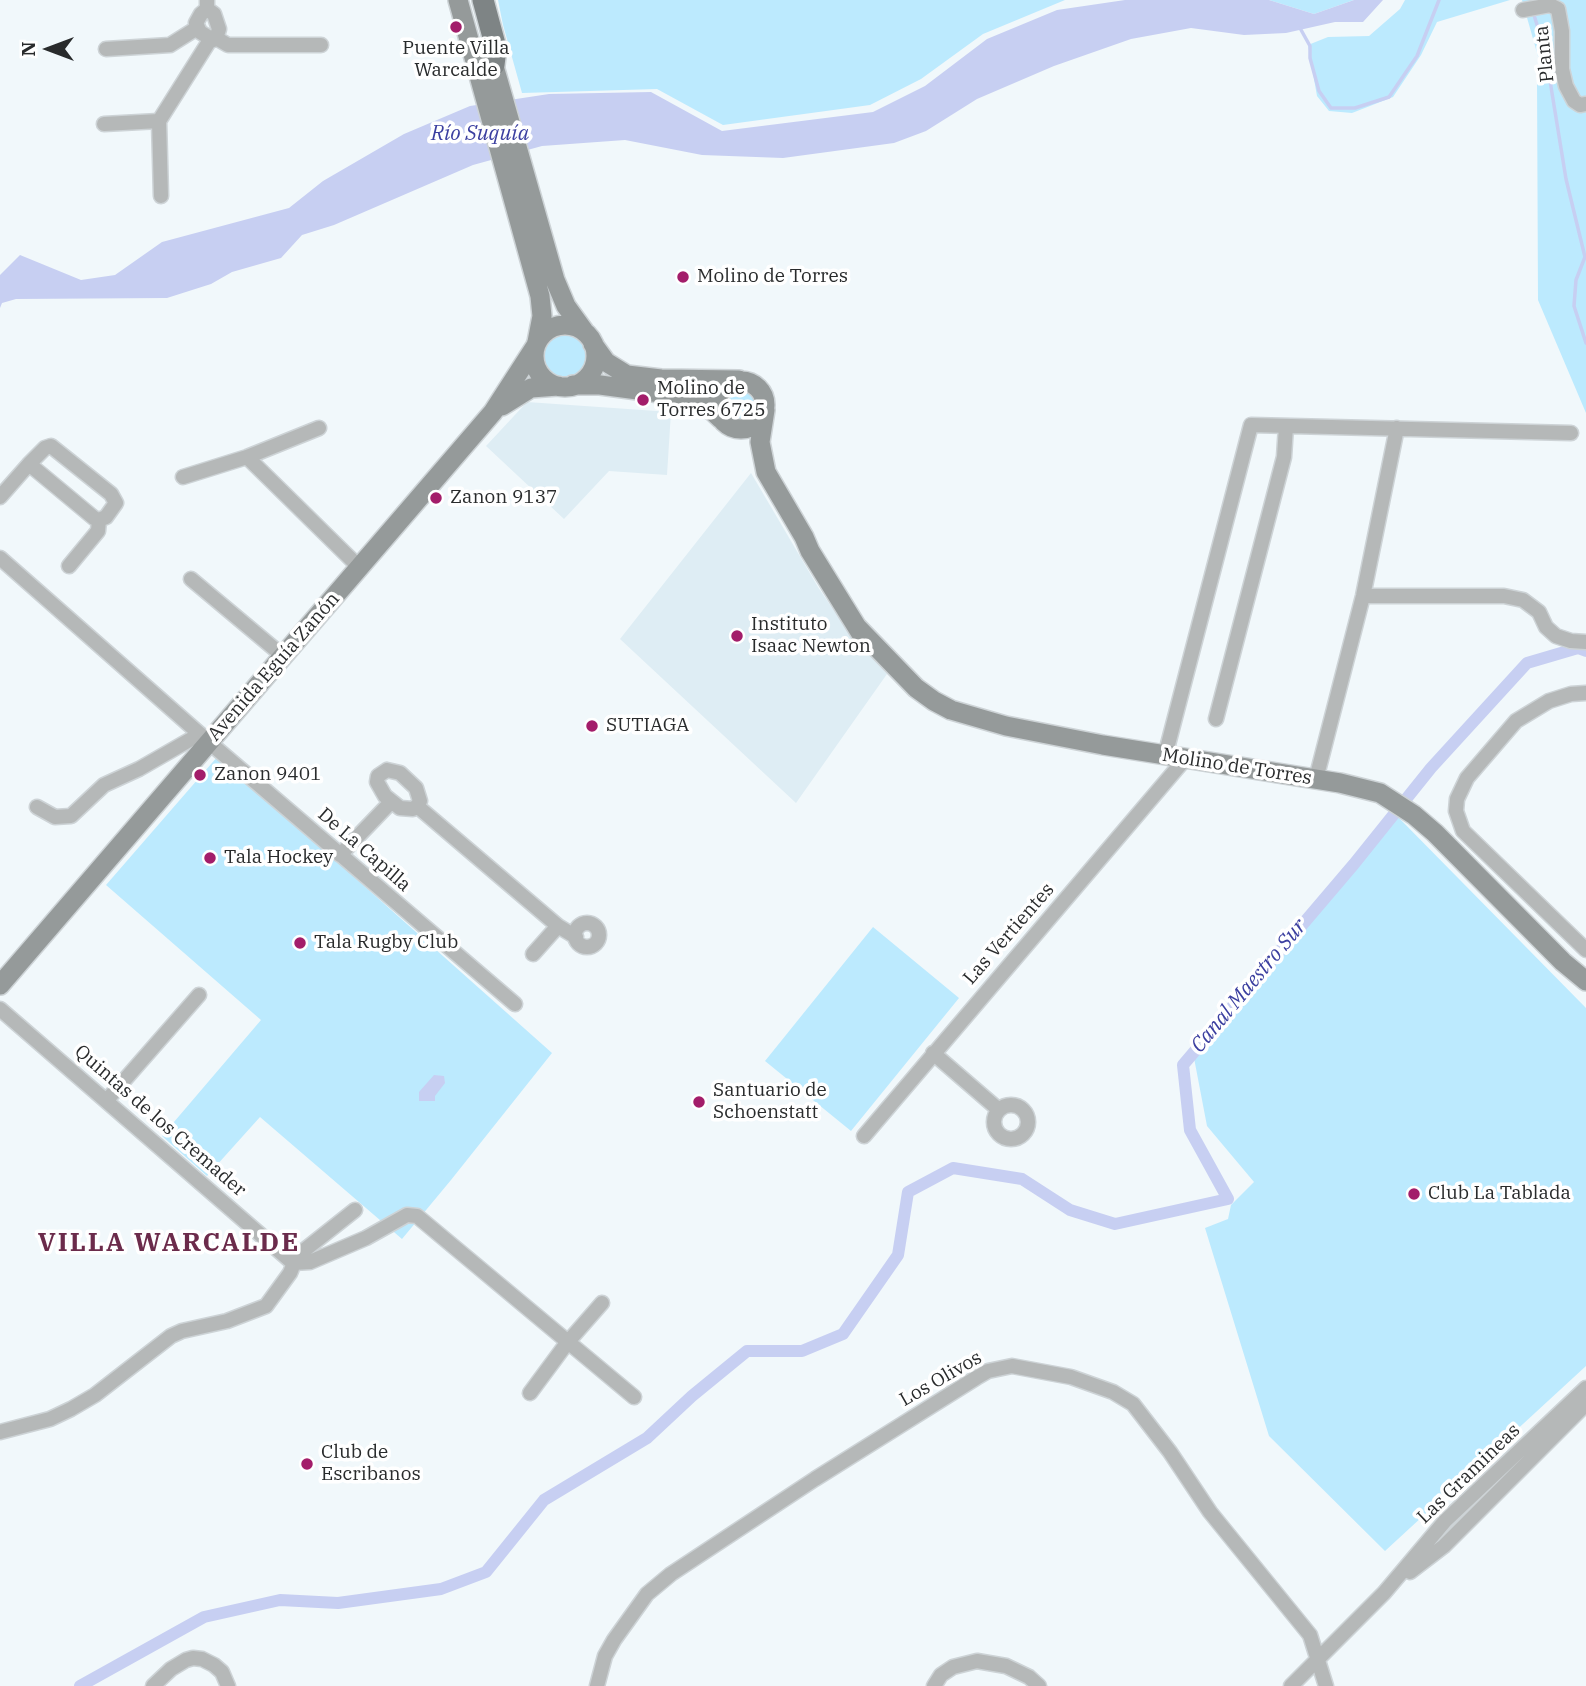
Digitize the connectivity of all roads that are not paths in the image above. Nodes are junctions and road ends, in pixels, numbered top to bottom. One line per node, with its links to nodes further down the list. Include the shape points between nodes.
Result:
1 (458, 0): 10 (main road)
2 (474, 0): 10 (main road)
3 (483, 0): 10 (main road, via 496,48)
4 (207, 5): 6 (street); 7 (street, via 219,29)
5 (1523, 10): 11 (street, Planta, via 1539,5 1558,9 1566,86 1574,101)
6 (197, 28): 7 (street); 9 (street, via 170,45)
7 (213, 39): 8 (street, via 228,45); 12 (street)
8 (321, 45)
9 (106, 49)
10 (491, 74): 15 (main road)
11 (1586, 104)
12 (159, 121): 13 (street); 14 (street)
13 (104, 124)
14 (161, 196)
15 (526, 210): 16 (main road, via 559,290); 17 (main road, via 542,303)
16 (588, 336): 17 (main road, via 570,325 556,326 543,333); 18 (main road, via 606,362 627,375); 19 (main road, via 595,355 593,368 584,379)
17 (536, 345): 19 (main road, via 534,358 540,373 547,381); 21 (main road, Avenida Eguía Zanón)
18 (739, 380): 20 (main road, via 759,389); 22 (main road, via 720,391 716,406)
19 (567, 386): 21 (main road, Avenida Eguía Zanón, via 531,388); 22 (main road, Molino de Torres, via 600,385 683,396 706,405)
20 (765, 410): 22 (main road, via 753,426 739,429); 32 (main road, Molino de Torres, via 760,442 766,472)
21 (493, 412): 35 (main road, Avenida Eguía Zanón)
22 (724, 422): 32 (main road, Molino de Torres, via 746,448)
23 (1286, 426): 25 (street); 41 (street, via 1284,457); 43 (street, via 1251,425)
24 (319, 428): 27 (street)
25 (1397, 428): 26 (street); 37 (street)
26 (1571, 433)
27 (247, 457): 29 (street); 35 (street)
28 (29, 464): 30 (street); 31 (street); 31 (street, via 51,446 111,494 116,503)
29 (183, 477)
30 (0, 497)
31 (99, 520): 34 (street, via 98,531)
32 (810, 551): 43 (main road, Molino de Torres, via 865,641 892,673 932,707 986,725)
33 (0, 558): 42 (street, De La Capilla)
34 (69, 566)
35 (360, 568): 39 (main road, Avenida Eguía Zanón)
36 (191, 579): 39 (street)
37 (1363, 596): 38 (street, via 1504,596 1523,600 1539,611 1556,636); 45 (street)
38 (1586, 642)
39 (284, 656): 42 (main road, Avenida Eguía Zanón)
40 (1586, 693): 52 (street, via 1549,701 1516,721 1467,778 1456,811 1463,831)
41 (1216, 719)
42 (205, 738): 48 (street, via 104,785 71,816 55,817); 49 (street, De La Capilla); 55 (main road, Avenida Eguía Zanón)
43 (1165, 756): 44 (main road, Molino de Torres)
44 (1185, 758): 45 (main road, Molino de Torres); 59 (street, Las Vertientes)
45 (1315, 779): 54 (main road, Molino de Torres, via 1380,793 1414,815 1468,860)
46 (391, 802): 47 (street, via 407,809); 47 (street, via 377,782 387,770 400,773 416,788); 49 (street)
47 (418, 806): 50 (street)
48 (37, 807)
49 (340, 855): 57 (street, De La Capilla)
50 (558, 926): 51 (street); 53 (street)
51 (576, 937)
52 (1586, 950)
53 (533, 954)
54 (1584, 979)
55 (0, 985)
56 (199, 995): 60 (street)
57 (515, 1004)
58 (0, 1009): 60 (street, Quintas de los Cremader)
59 (933, 1053): 61 (street); 62 (street, Las Vertientes)
60 (107, 1100): 64 (street, Quintas de los Cremader)
61 (999, 1110)
62 (864, 1136)
63 (355, 1210): 64 (street)
64 (293, 1263): 66 (street, via 310,1262 407,1215 417,1216); 71 (street, via 266,1306 171,1336 71,1409)
65 (602, 1303): 66 (street)
66 (567, 1343): 68 (street); 69 (street)
67 (1586, 1388): 72 (street, Las Gramineas, via 1445,1521)
68 (530, 1393)
69 (634, 1397)
70 (1586, 1404): 72 (street, Las Gramineas, via 1444,1546)
71 (0, 1432)
72 (1384, 1593): 73 (street, Las Gramineas)
73 (1318, 1657): 76 (street, Los Olivos, via 1310,1635 1210,1512 1133,1404 1071,1377 1012,1367 976,1378 671,1574 647,1594 614,1640); 79 (street, Las Gramineas); 80 (street, Los Olivos)
74 (153, 1686): 75 (street, via 171,1669 193,1658 214,1665)
75 (228, 1686)
76 (597, 1686)
77 (934, 1686): 78 (street, via 953,1667 977,1661 1014,1670)
78 (1039, 1686)
79 (1291, 1686)
80 (1326, 1686)

